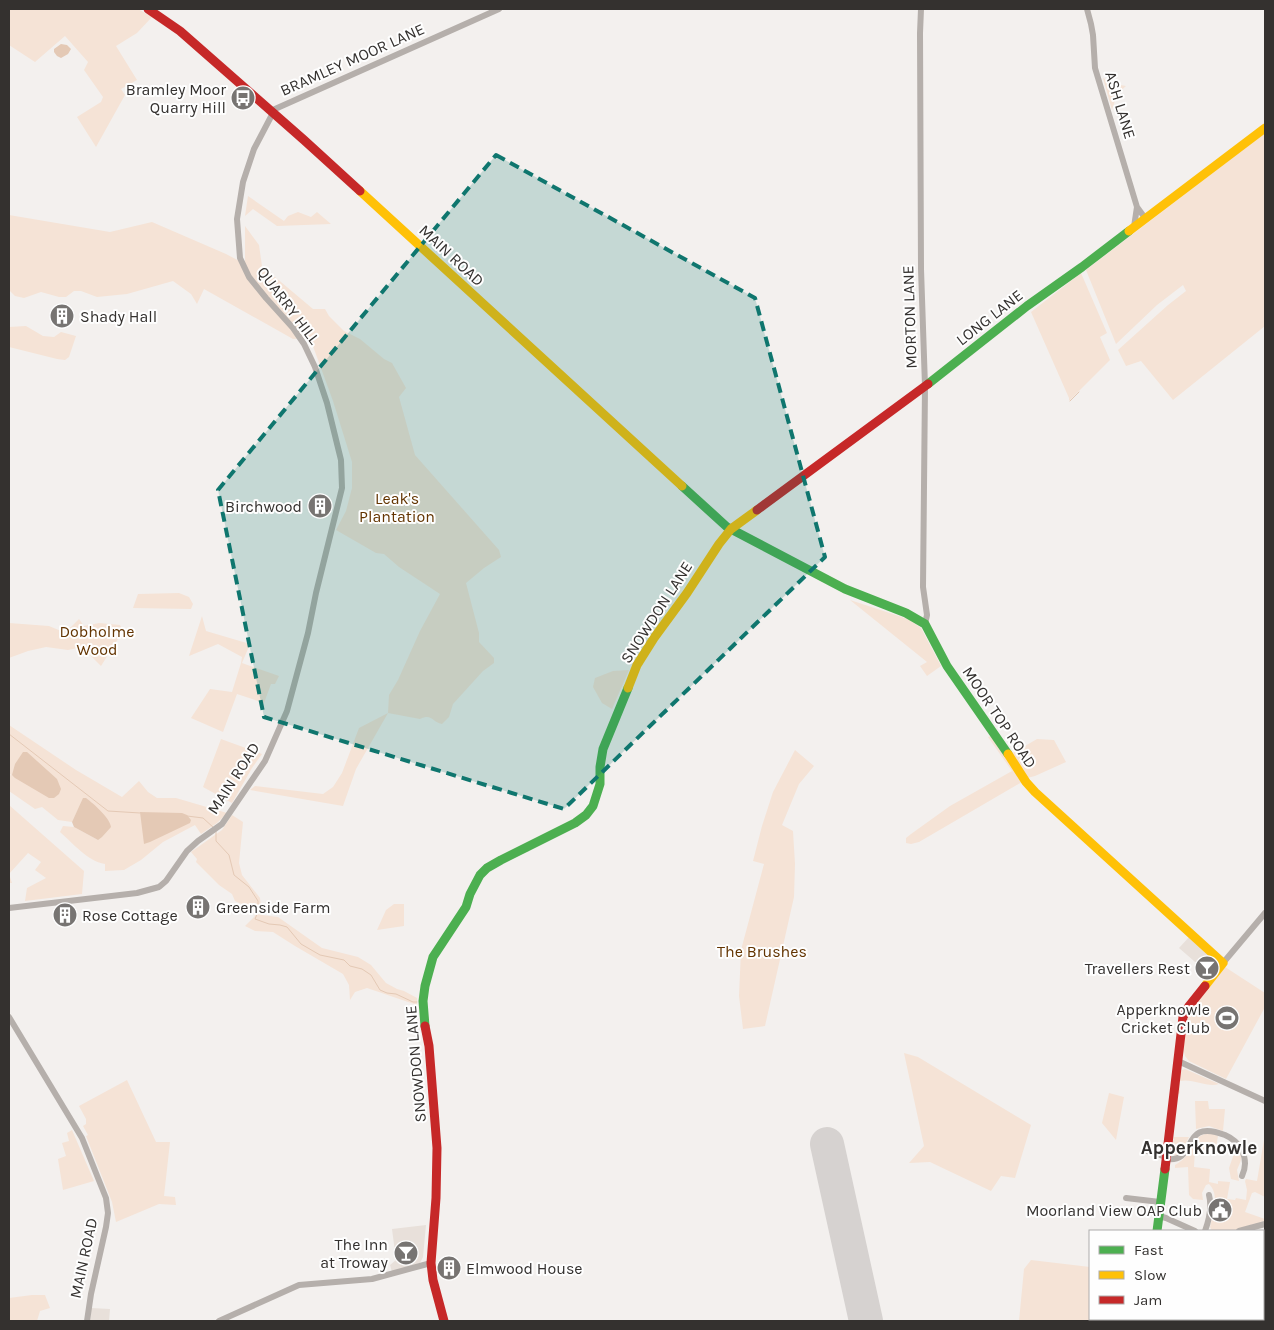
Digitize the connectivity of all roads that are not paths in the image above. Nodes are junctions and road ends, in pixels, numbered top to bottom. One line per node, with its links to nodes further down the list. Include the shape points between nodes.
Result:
1 (148, 9): 5 (main road, MAIN ROAD, via 180,31)
2 (499, 9): 5 (street, BRAMLEY MOOR LANE, via 282,104)
3 (921, 9): 10 (street, MORTON LANE, via 921,269)
4 (1087, 9): 7 (street, ASH LANE, via 1095,68)
5 (272, 112): 11 (street, QUARRY HILL, via 243,182 237,219 240,258 249,277 293,328 308,351 332,421 341,460); 12 (main road, MAIN ROAD)
6 (1265, 128): 8 (main road, LONG LANE)
7 (1137, 208): 8 (street, ASH LANE); 9 (street, ASH LANE)
8 (1145, 218): 9 (main road, LONG LANE)
9 (1134, 227): 10 (main road, LONG LANE)
10 (925, 386): 12 (main road, LONG LANE); 13 (street, MORTON LANE)
11 (342, 488): 14 (street, MAIN ROAD, via 287,710 265,761 232,810 215,829 187,851 162,884 151,890)
12 (731, 529): 13 (main road, via 845,589); 32 (main road, SNOWDON LANE, via 637,665 607,736 600,766 600,784 593,806 575,823 500,860 480,874 466,907 433,957 423,1001 437,1148)
13 (925, 624): 16 (main road, MOOR TOP ROAD, via 947,666 1026,782)
14 (9, 908)
15 (1265, 913): 16 (street)
16 (1223, 963): 18 (main road, via 1186,1010)
17 (9, 1017): 33 (street, MAIN ROAD, via 82,1138 106,1198 106,1227)
18 (1178, 1061): 19 (street); 21 (main road)
19 (1265, 1101)
20 (1144, 1150): 21 (street)
21 (1166, 1158): 22 (street, via 1180,1157 1196,1134 1210,1130 1228,1137 1241,1148 1246,1166); 25 (main road)
22 (1242, 1173)
23 (1209, 1195): 30 (street)
24 (1126, 1198): 25 (street)
25 (1160, 1202): 26 (main road)
26 (1159, 1216): 28 (main road); 29 (street)
27 (1265, 1224): 31 (street)
28 (1157, 1230)
29 (1193, 1230)
30 (1205, 1230)
31 (1243, 1230)
32 (431, 1263): 34 (street, via 372,1279 299,1285); 35 (main road, SNOWDON LANE)
33 (87, 1321)
34 (219, 1321)
35 (444, 1321)

